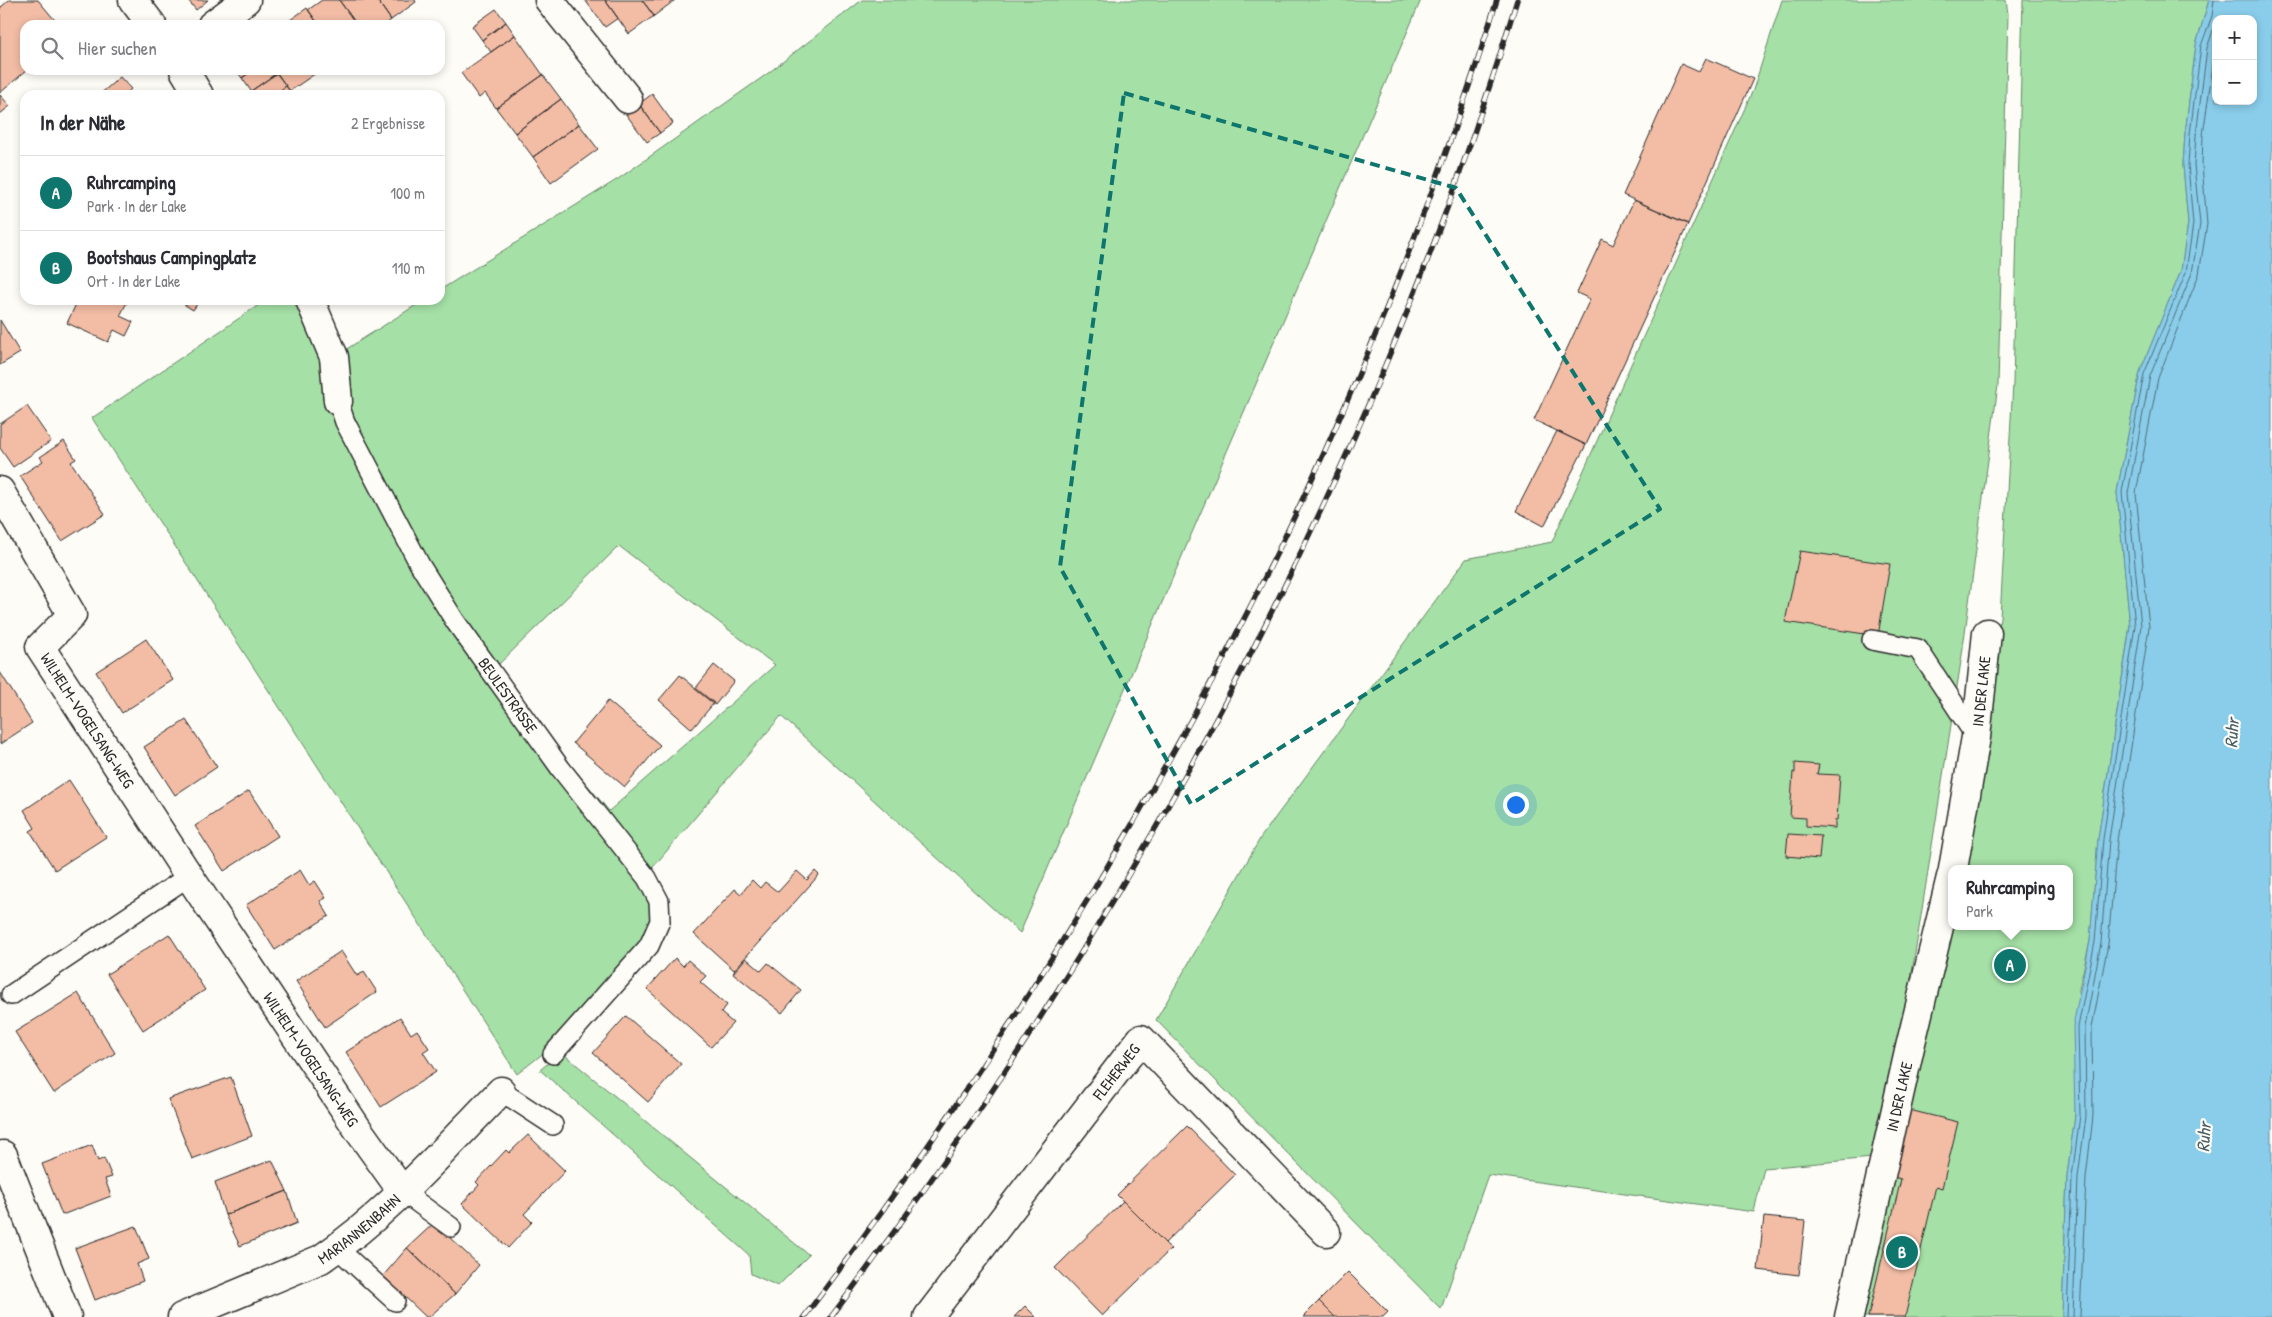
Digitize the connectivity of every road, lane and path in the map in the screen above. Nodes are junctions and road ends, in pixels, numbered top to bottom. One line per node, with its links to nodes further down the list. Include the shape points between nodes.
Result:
1 (133, 0): 4 (street)
2 (246, 0): 5 (street)
3 (549, 0): 8 (street)
4 (148, 20)
5 (219, 20)
6 (187, 75): 7 (street)
7 (196, 90)
8 (628, 99)
9 (312, 305): 10 (street, BEULESTRASSE, via 334,357)
10 (338, 401): 19 (lane, BEULESTRASSE, via 345,422 411,548 455,621 561,769 647,878 659,902 660,921 649,946)
11 (0, 491): 16 (street, WILHELM-VOGELSANG-WEG, via 72,615 40,647)
12 (1987, 633): 14 (street, IN DER LAKE)
13 (1872, 640): 14 (lane, via 1918,649)
14 (1976, 737): 15 (street, IN DER LAKE)
15 (1954, 865)
16 (189, 876): 18 (lane); 23 (street, WILHELM-VOGELSANG-WEG)
17 (1948, 889): 32 (street, IN DER LAKE)
18 (11, 995)
19 (553, 1054)
20 (501, 1090): 21 (lane); 23 (street, MARIANNENBAHN)
21 (552, 1125)
22 (3, 1155): 29 (street)
23 (402, 1191): 24 (lane); 26 (street, MARIANNENBAHN, via 369,1224)
24 (451, 1227)
25 (1326, 1232): 31 (street, FLEHERWEG, via 1141,1039)
26 (337, 1248): 27 (lane); 28 (street, MARIANNENBAHN)
27 (395, 1301)
28 (215, 1311): 30 (street, MARIANNENBAHN)
29 (67, 1317)
30 (182, 1317)
31 (928, 1317)
32 (1849, 1317)

